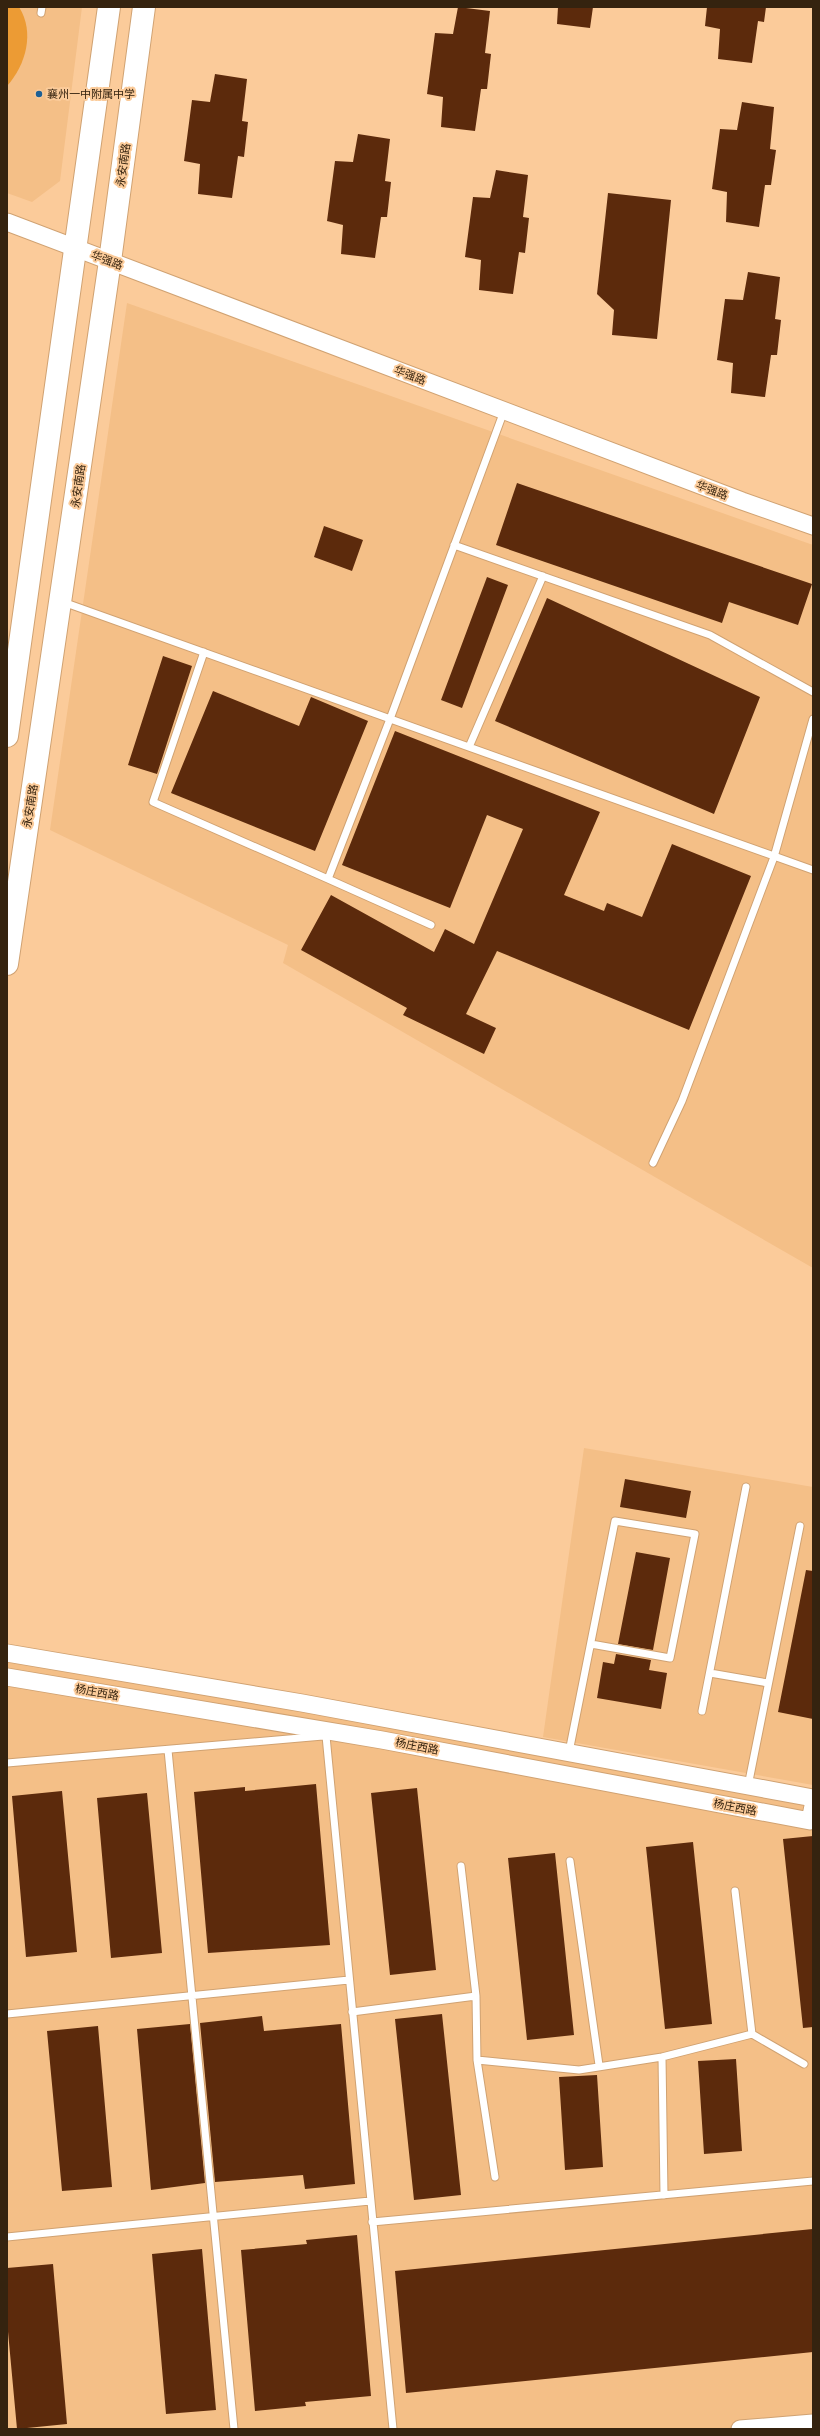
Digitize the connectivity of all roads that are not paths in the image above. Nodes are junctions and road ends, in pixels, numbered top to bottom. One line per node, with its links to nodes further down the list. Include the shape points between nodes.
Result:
1 (109, 7): 4 (main road)
2 (144, 7): 5 (main road, 永安南路)
3 (7, 222): 4 (street, 华强路)
4 (76, 248): 5 (street, 华强路); 15 (main road)
5 (110, 261): 6 (street, 华强路); 10 (main road, 永安南路)
6 (504, 411): 7 (street, 华强路); 8 (lane)
7 (813, 526)
8 (454, 545): 9 (lane); 13 (lane)
9 (543, 576): 12 (lane, via 710,635); 16 (lane)
10 (61, 601): 11 (lane); 21 (main road, 永安南路)
11 (204, 652): 13 (lane); 19 (lane, via 153,802)
12 (813, 692)
13 (390, 719): 16 (lane); 19 (lane)
14 (813, 719): 17 (lane)
15 (7, 736)
16 (469, 747): 17 (lane)
17 (774, 857): 18 (lane); 22 (lane, via 682,1101)
18 (813, 870)
19 (328, 879): 20 (lane)
20 (431, 925)
21 (7, 964)
22 (653, 1164)
23 (746, 1487): 27 (lane)
24 (800, 1526): 29 (lane)
25 (591, 1644): 25 (lane, via 615,1521 695,1534 670,1658); 34 (lane)
26 (7, 1653): 34 (street, 杨庄西路, via 302,1703)
27 (710, 1673): 29 (lane); 30 (lane)
28 (7, 1676): 31 (street, 杨庄西路)
29 (768, 1684): 36 (lane)
30 (702, 1711)
31 (344, 1733): 32 (lane); 38 (street, 杨庄西路, via 810,1821)
32 (326, 1736): 33 (lane); 42 (lane)
33 (168, 1750): 35 (lane); 43 (lane)
34 (569, 1753): 36 (street, 杨庄西路)
35 (7, 1763)
36 (748, 1786): 37 (street, 杨庄西路)
37 (813, 1798)
38 (813, 1806)
39 (570, 1862): 51 (lane)
40 (461, 1866): 44 (lane)
41 (735, 1891): 47 (lane)
42 (349, 1980): 43 (lane); 45 (lane)
43 (192, 1996): 46 (lane); 56 (lane)
44 (476, 1996): 45 (lane); 49 (lane)
45 (352, 2012): 55 (lane)
46 (7, 2014)
47 (752, 2034): 48 (lane); 50 (lane)
48 (662, 2057): 51 (lane); 54 (lane)
49 (477, 2060): 51 (lane, via 579,2070); 52 (lane)
50 (804, 2064)
51 (599, 2065)
52 (495, 2177)
53 (813, 2181): 54 (lane)
54 (664, 2195): 57 (lane)
55 (370, 2201): 56 (lane); 57 (lane)
56 (214, 2217): 58 (lane); 60 (lane)
57 (372, 2222): 61 (lane)
58 (7, 2238)
59 (813, 2423): 62 (street)
60 (234, 2429)
61 (393, 2429)
62 (740, 2429)

